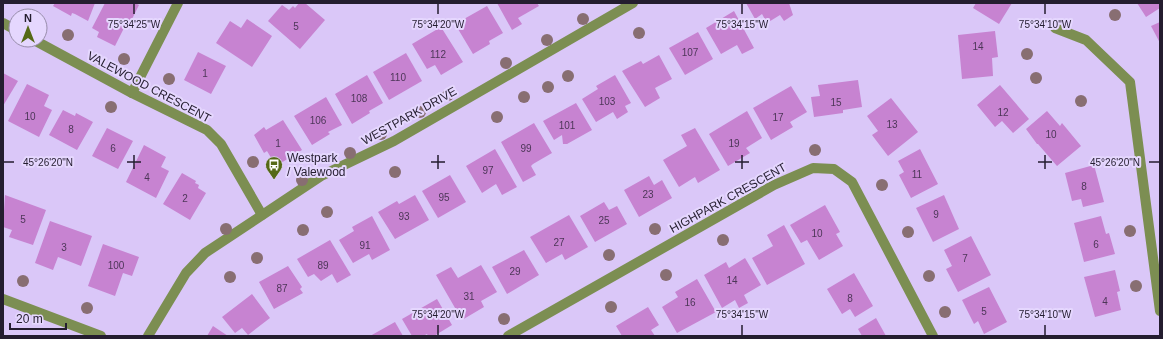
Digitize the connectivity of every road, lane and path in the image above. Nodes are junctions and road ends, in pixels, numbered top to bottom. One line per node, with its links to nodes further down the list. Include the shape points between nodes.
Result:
1 (178, 3): 5 (street)
2 (633, 3): 6 (street, WESTPARK DRIVE, via 394,141 321,176)
3 (1055, 28): 8 (street, via 1086,40 1130,82)
4 (48, 48): 5 (street, VALEWOOD CRESCENT)
5 (132, 93): 6 (street, VALEWOOD CRESCENT, via 207,130 221,144)
6 (262, 215): 10 (street, WESTPARK DRIVE, via 205,253 186,273)
7 (3, 300): 9 (street)
8 (1160, 311)
9 (101, 336)
10 (148, 336)
11 (508, 336): 12 (street, HIGHPARK CRESCENT, via 774,184 813,168 834,169 852,182)
12 (934, 336)

